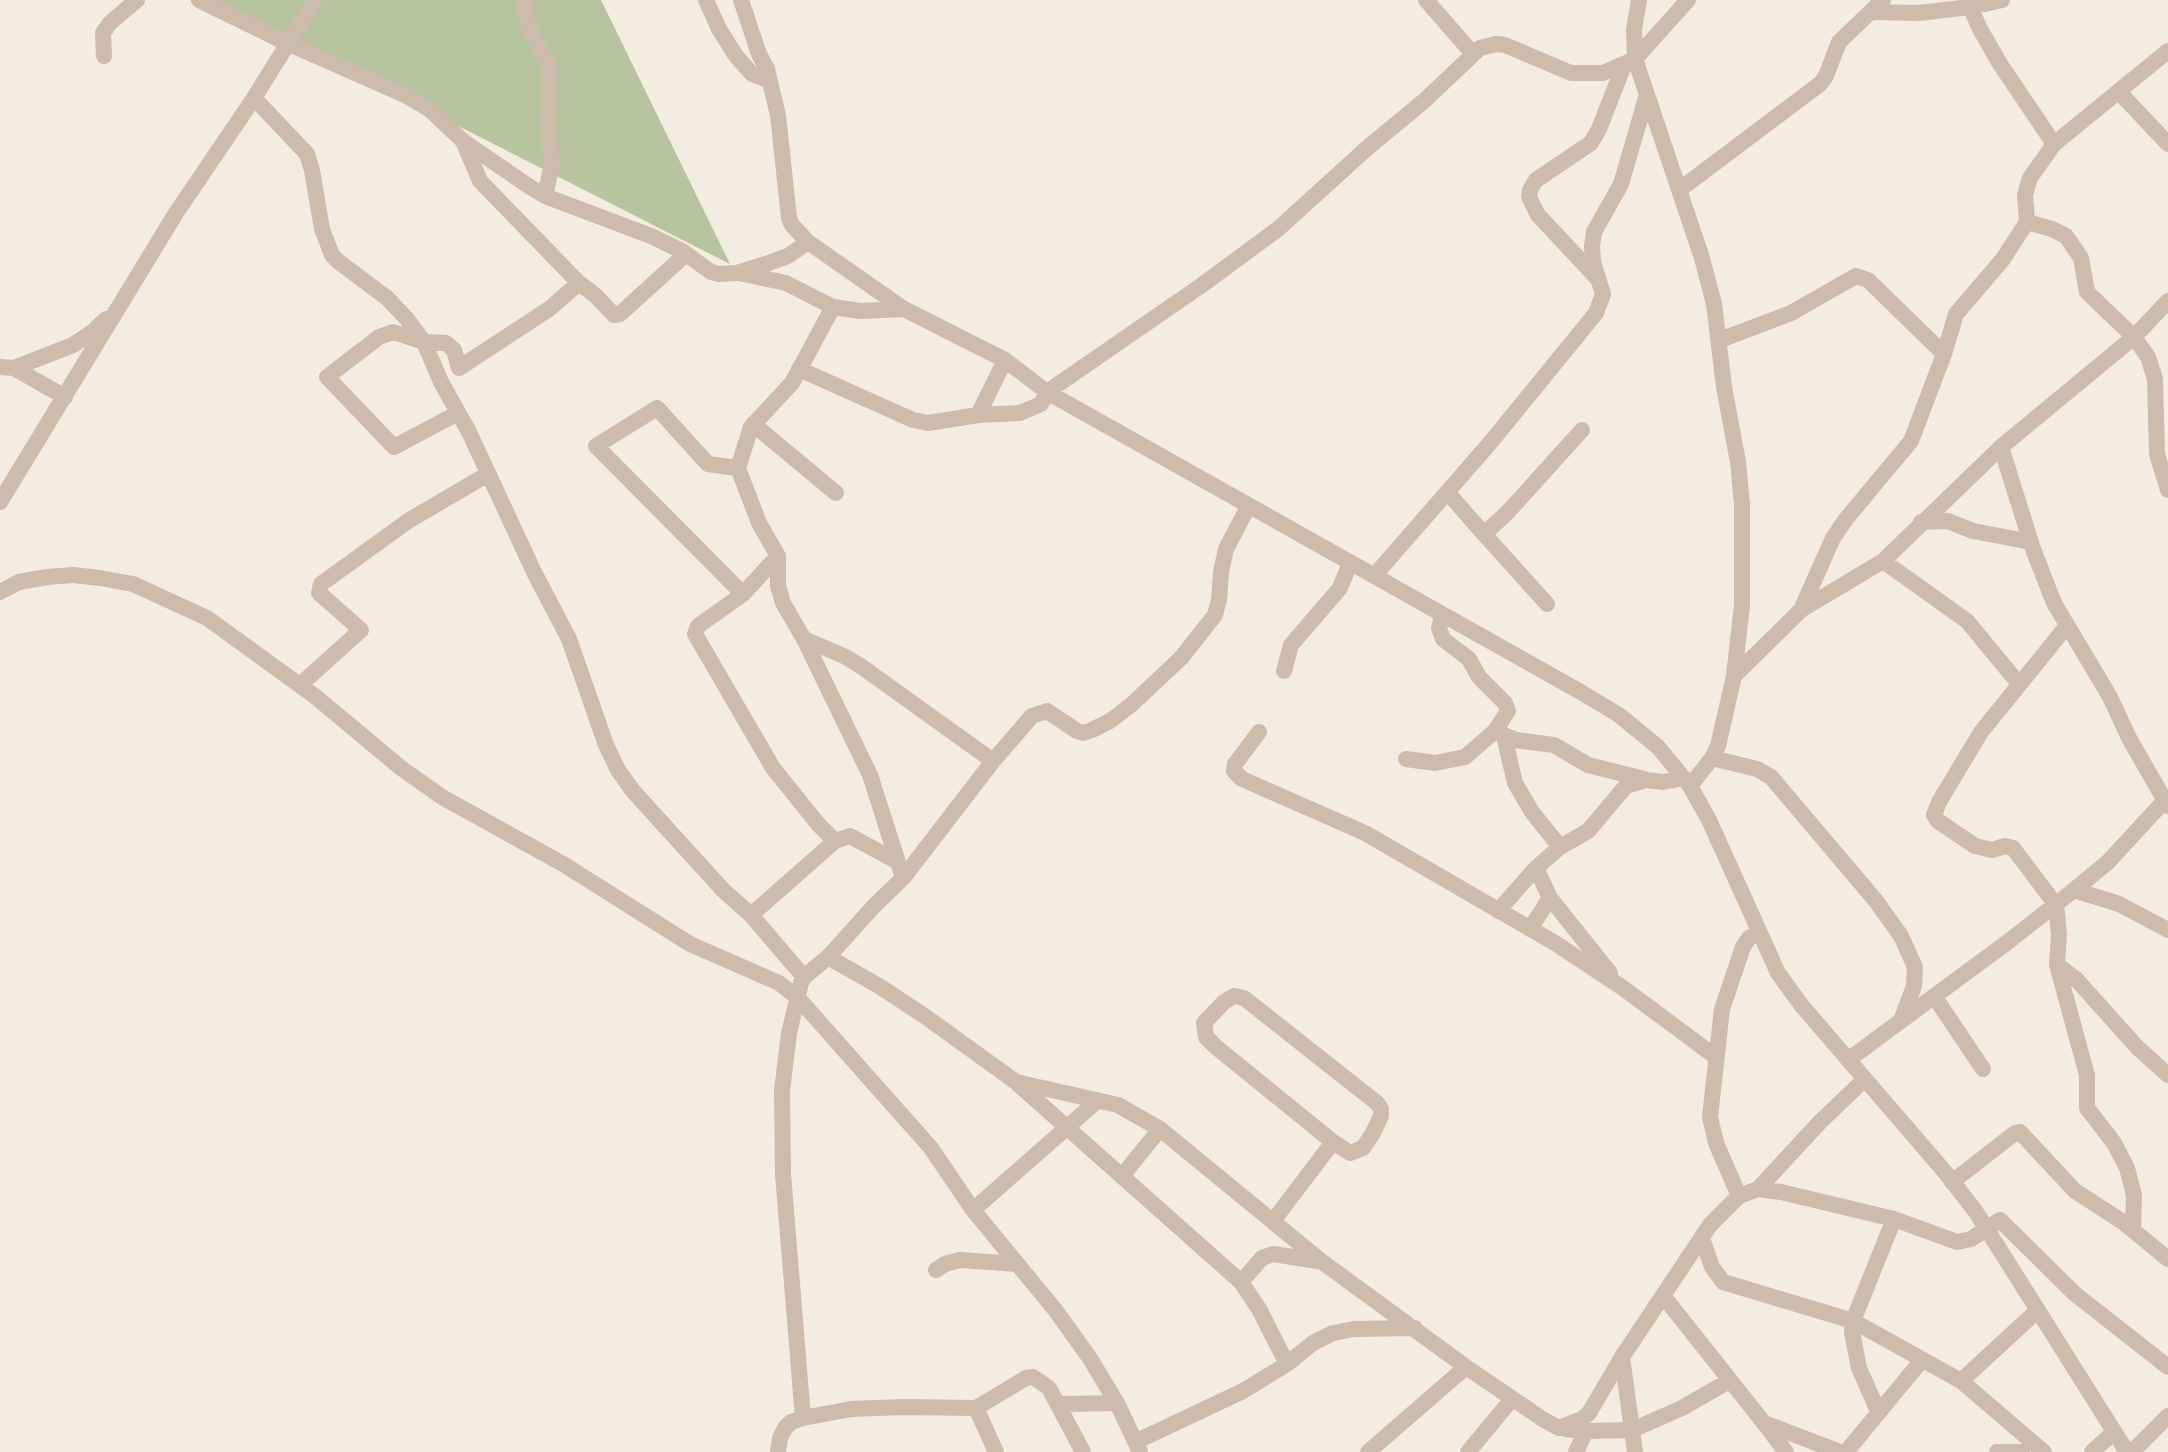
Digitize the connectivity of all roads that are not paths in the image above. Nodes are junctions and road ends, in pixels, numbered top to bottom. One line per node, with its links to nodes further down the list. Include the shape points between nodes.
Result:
1 (137, 0): 17 (street, via 103,33)
2 (199, 0): 14 (street)
3 (315, 0): 14 (street)
4 (524, 0): 27 (street, via 528,26 549,66 552,164)
5 (706, 0): 19 (street, via 736,56 752,74)
6 (741, 0): 19 (street)
7 (1426, 0): 16 (street)
8 (1639, 0): 18 (street)
9 (1688, 0): 18 (street)
10 (1883, 0): 13 (street)
11 (2002, 0): 12 (street)
12 (1970, 2): 13 (street, via 1919,13); 24 (street, via 2000,64)
13 (1871, 12): 26 (street, via 1839,42 1821,84)
14 (289, 44): 21 (street); 23 (street, via 424,106)
15 (2168, 51): 20 (street)
16 (1473, 54): 18 (street, via 1501,44 1578,74 1604,73); 47 (street, via 1278,229)
17 (104, 56)
18 (1630, 62): 22 (street); 32 (street, via 1591,143 1536,180 1529,197 1538,215)
19 (768, 80): 29 (street, via 778,115 789,218)
20 (2119, 92): 24 (street); 25 (street)
21 (254, 98): 35 (street); 40 (street, via 307,154 332,255 387,298)
22 (1646, 98): 26 (street); 32 (street, via 1621,184 1594,232 1593,262)
23 (463, 141): 27 (street); 33 (street, via 480,181)
24 (2054, 144): 28 (street, via 2026,187)
25 (2168, 144)
26 (1679, 190): 39 (street, via 1702,257)
27 (545, 195): 30 (street, via 625,224)
28 (2027, 222): 38 (street, via 2066,236 2081,258 2087,292); 41 (street, via 2003,259 1956,314)
29 (808, 242): 31 (street, via 788,257); 37 (street)
30 (686, 254): 31 (street, via 711,272); 33 (street, via 620,314 614,315)
31 (737, 273): 36 (street, via 786,283)
32 (1599, 280): 58 (street, via 1603,294 1596,313)
33 (579, 283): 44 (street, via 549,309)
34 (2168, 301): 38 (street)
35 (121, 303): 43 (street, via 92,333 72,345); 48 (street)
36 (833, 307): 37 (street); 45 (street)
37 (904, 309): 42 (street)
38 (2134, 337): 53 (street, via 2154,372); 54 (street)
39 (1720, 340): 41 (street, via 1791,313 1856,276 1868,280); 77 (street, via 1742,505 1742,605)
40 (424, 342): 44 (street, via 446,342); 46 (street); 49 (street, via 386,334 327,377 394,447)
41 (1944, 354): 72 (street, via 1911,441 1833,538)
42 (1005, 360): 47 (street); 50 (street)
43 (7, 368): 48 (street)
44 (459, 368): 46 (street)
45 (799, 369): 50 (street, via 918,422); 51 (street, via 792,383)
46 (441, 382): 49 (street)
47 (1047, 392): 50 (street, via 1041,404 1028,411); 61 (street)
48 (65, 397): 60 (street)
49 (458, 413): 56 (street)
50 (978, 415)
51 (753, 424): 55 (street); 59 (street)
52 (1582, 430): 63 (street)
53 (2163, 432): 57 (street, via 2158,462)
54 (2001, 447): 62 (street); 64 (street)
55 (737, 468): 65 (street); 70 (street, via 708,464 657,408 596,446)
56 (488, 474): 79 (street, via 419,514 321,584 319,593 361,630); 97 (street, via 569,639 618,770 723,890)
57 (2168, 489)
58 (1447, 492): 63 (street); 68 (street)
59 (836, 493)
60 (0, 502)
61 (1248, 507): 67 (street); 84 (street, via 1226,549 1215,615 1181,658 1110,721 1083,733 1053,714 1041,712 1020,728)
62 (1921, 522): 64 (street, via 1948,522); 66 (street)
63 (1485, 534): 71 (street)
64 (2031, 542): 74 (street)
65 (778, 556): 70 (street); 75 (street, via 780,594)
66 (1883, 561): 72 (street); 78 (street, via 1967,621)
67 (1350, 563): 68 (street); 76 (street, via 1340,588 1292,645)
68 (1374, 576): 73 (street)
69 (0, 592): 79 (street, via 19,582 73,575 133,584 208,618)
70 (743, 594): 88 (street, via 698,626 695,635 773,768)
71 (1547, 604)
72 (1801, 610): 77 (street)
73 (1442, 615): 81 (street, via 1439,628 1443,639 1469,659 1485,684 1508,706); 86 (street, via 1619,715 1658,747)
74 (2066, 626): 78 (street); 87 (street)
75 (804, 639): 84 (street, via 862,667); 90 (street, via 870,775)
76 (1284, 671)
77 (1734, 676): 82 (street, via 1723,731)
78 (2019, 684): 95 (street, via 1972,745 1934,815 1975,846 2013,848)
79 (300, 685): 106 (street, via 442,797 564,864 690,944 766,976)
80 (1259, 732): 96 (street, via 1235,764 1234,771 1242,779 1365,833)
81 (1499, 734): 83 (street, via 1454,761); 85 (street, via 1554,746 1595,768); 89 (street, via 1515,783)
82 (1712, 758): 86 (street); 107 (street, via 1771,777 1876,901 1901,936 1915,967 1914,986)
83 (1406, 759)
84 (993, 761): 92 (street)
85 (1646, 780): 86 (street); 89 (street, via 1626,786 1588,831)
86 (1687, 782): 100 (street, via 1718,838)
87 (2167, 801): 93 (street)
88 (835, 841): 90 (street, via 850,836); 97 (street)
89 (1560, 848): 91 (street)
90 (898, 862): 92 (street)
91 (1536, 868): 94 (street); 96 (street)
92 (903, 878): 101 (street)
93 (2074, 890): 95 (street); 99 (street, via 2119,904)
94 (1550, 898): 98 (street); 104 (street)
95 (2056, 905): 102 (street); 105 (street)
96 (1497, 911): 98 (street)
97 (751, 915): 103 (street)
98 (1530, 929): 104 (street)
99 (2168, 930)
100 (1758, 933): 108 (street, via 1745,942 1730,983); 109 (street, via 1788,989)
101 (828, 957): 103 (street); 113 (street, via 926,1017)
102 (2057, 965): 111 (street); 126 (street, via 2086,1070 2087,1108 2118,1150 2130,1176)
103 (804, 977): 106 (street)
104 (1623, 988): 108 (street)
105 (1934, 996): 107 (street); 110 (street)
106 (797, 998): 122 (street, via 931,1148); 150 (street, via 782,1091 783,1174)
107 (1902, 1018): 109 (street)
108 (1716, 1057): 121 (street, via 1710,1117)
109 (1848, 1060): 112 (street)
110 (1983, 1069)
111 (2168, 1075)
112 (1865, 1079): 119 (street); 120 (street)
113 (1016, 1082): 114 (street); 115 (street)
114 (1097, 1101): 115 (street); 116 (street, via 1126,1108)
115 (1065, 1128): 118 (street); 122 (street)
116 (1160, 1129): 118 (street); 124 (street)
117 (1333, 1142): 117 (street, via 1350,1153 1363,1148 1381,1115 1377,1103 1244,998 1234,996 1224,1002 1204,1023 1206,1037); 124 (street)
118 (1122, 1175): 132 (street)
119 (1952, 1182): 125 (street); 126 (street, via 2020,1132 2076,1191)
120 (1758, 1189): 121 (street); 123 (street)
121 (1739, 1196): 127 (street)
122 (974, 1210): 130 (street)
123 (1894, 1219): 125 (street, via 1957,1241 1971,1239); 135 (street)
124 (1273, 1221): 129 (street)
125 (1987, 1227): 134 (street); 141 (street, via 2002,1221 2075,1294)
126 (2133, 1230): 128 (street)
127 (1702, 1238): 133 (street); 135 (street, via 1712,1268 1724,1282)
128 (2168, 1259)
129 (1321, 1261): 132 (street, via 1273,1254 1262,1258); 136 (street)
130 (1017, 1264): 131 (street, via 960,1260); 145 (street, via 1069,1329)
131 (936, 1270)
132 (1241, 1282): 139 (street)
133 (1664, 1297): 137 (street); 142 (street)
134 (2038, 1310): 143 (street); 155 (street)
135 (1853, 1321): 138 (street); 148 (street, via 1859,1368)
136 (1415, 1328): 139 (street, via 1333,1333); 140 (street)
137 (1622, 1357): 152 (street, via 1589,1413); 153 (street)
138 (1922, 1360): 143 (street); 148 (street)
139 (1287, 1364): 156 (street)
140 (1466, 1367): 144 (street); 160 (street)
141 (2168, 1367)
142 (1729, 1381): 151 (street); 153 (street)
143 (1961, 1381): 169 (street)
144 (1512, 1399): 152 (street); 161 (street)
145 (1117, 1403): 146 (street); 156 (street)
146 (1060, 1404): 147 (street, via 1049,1388 1033,1377); 159 (street)
147 (976, 1408): 150 (street, via 851,1409); 158 (street)
148 (1878, 1411): 166 (street)
149 (2168, 1416): 172 (street)
150 (803, 1418): 157 (street, via 785,1429)
151 (1764, 1423): 164 (street); 165 (street)
152 (1559, 1428): 154 (street)
153 (1632, 1430): 154 (street); 163 (street)
154 (1586, 1431): 162 (street)
155 (2115, 1432): 170 (street); 171 (street)
156 (1138, 1447)
157 (778, 1452)
158 (996, 1452)
159 (1083, 1452)
160 (1368, 1452)
161 (1468, 1452)
162 (1576, 1452)
163 (1635, 1452)
164 (1786, 1452)
165 (1840, 1452)
166 (1846, 1452)
167 (1997, 1452): 168 (street)
168 (2022, 1452)
169 (2044, 1452)
170 (2092, 1452)
171 (2127, 1452)
172 (2132, 1452)

